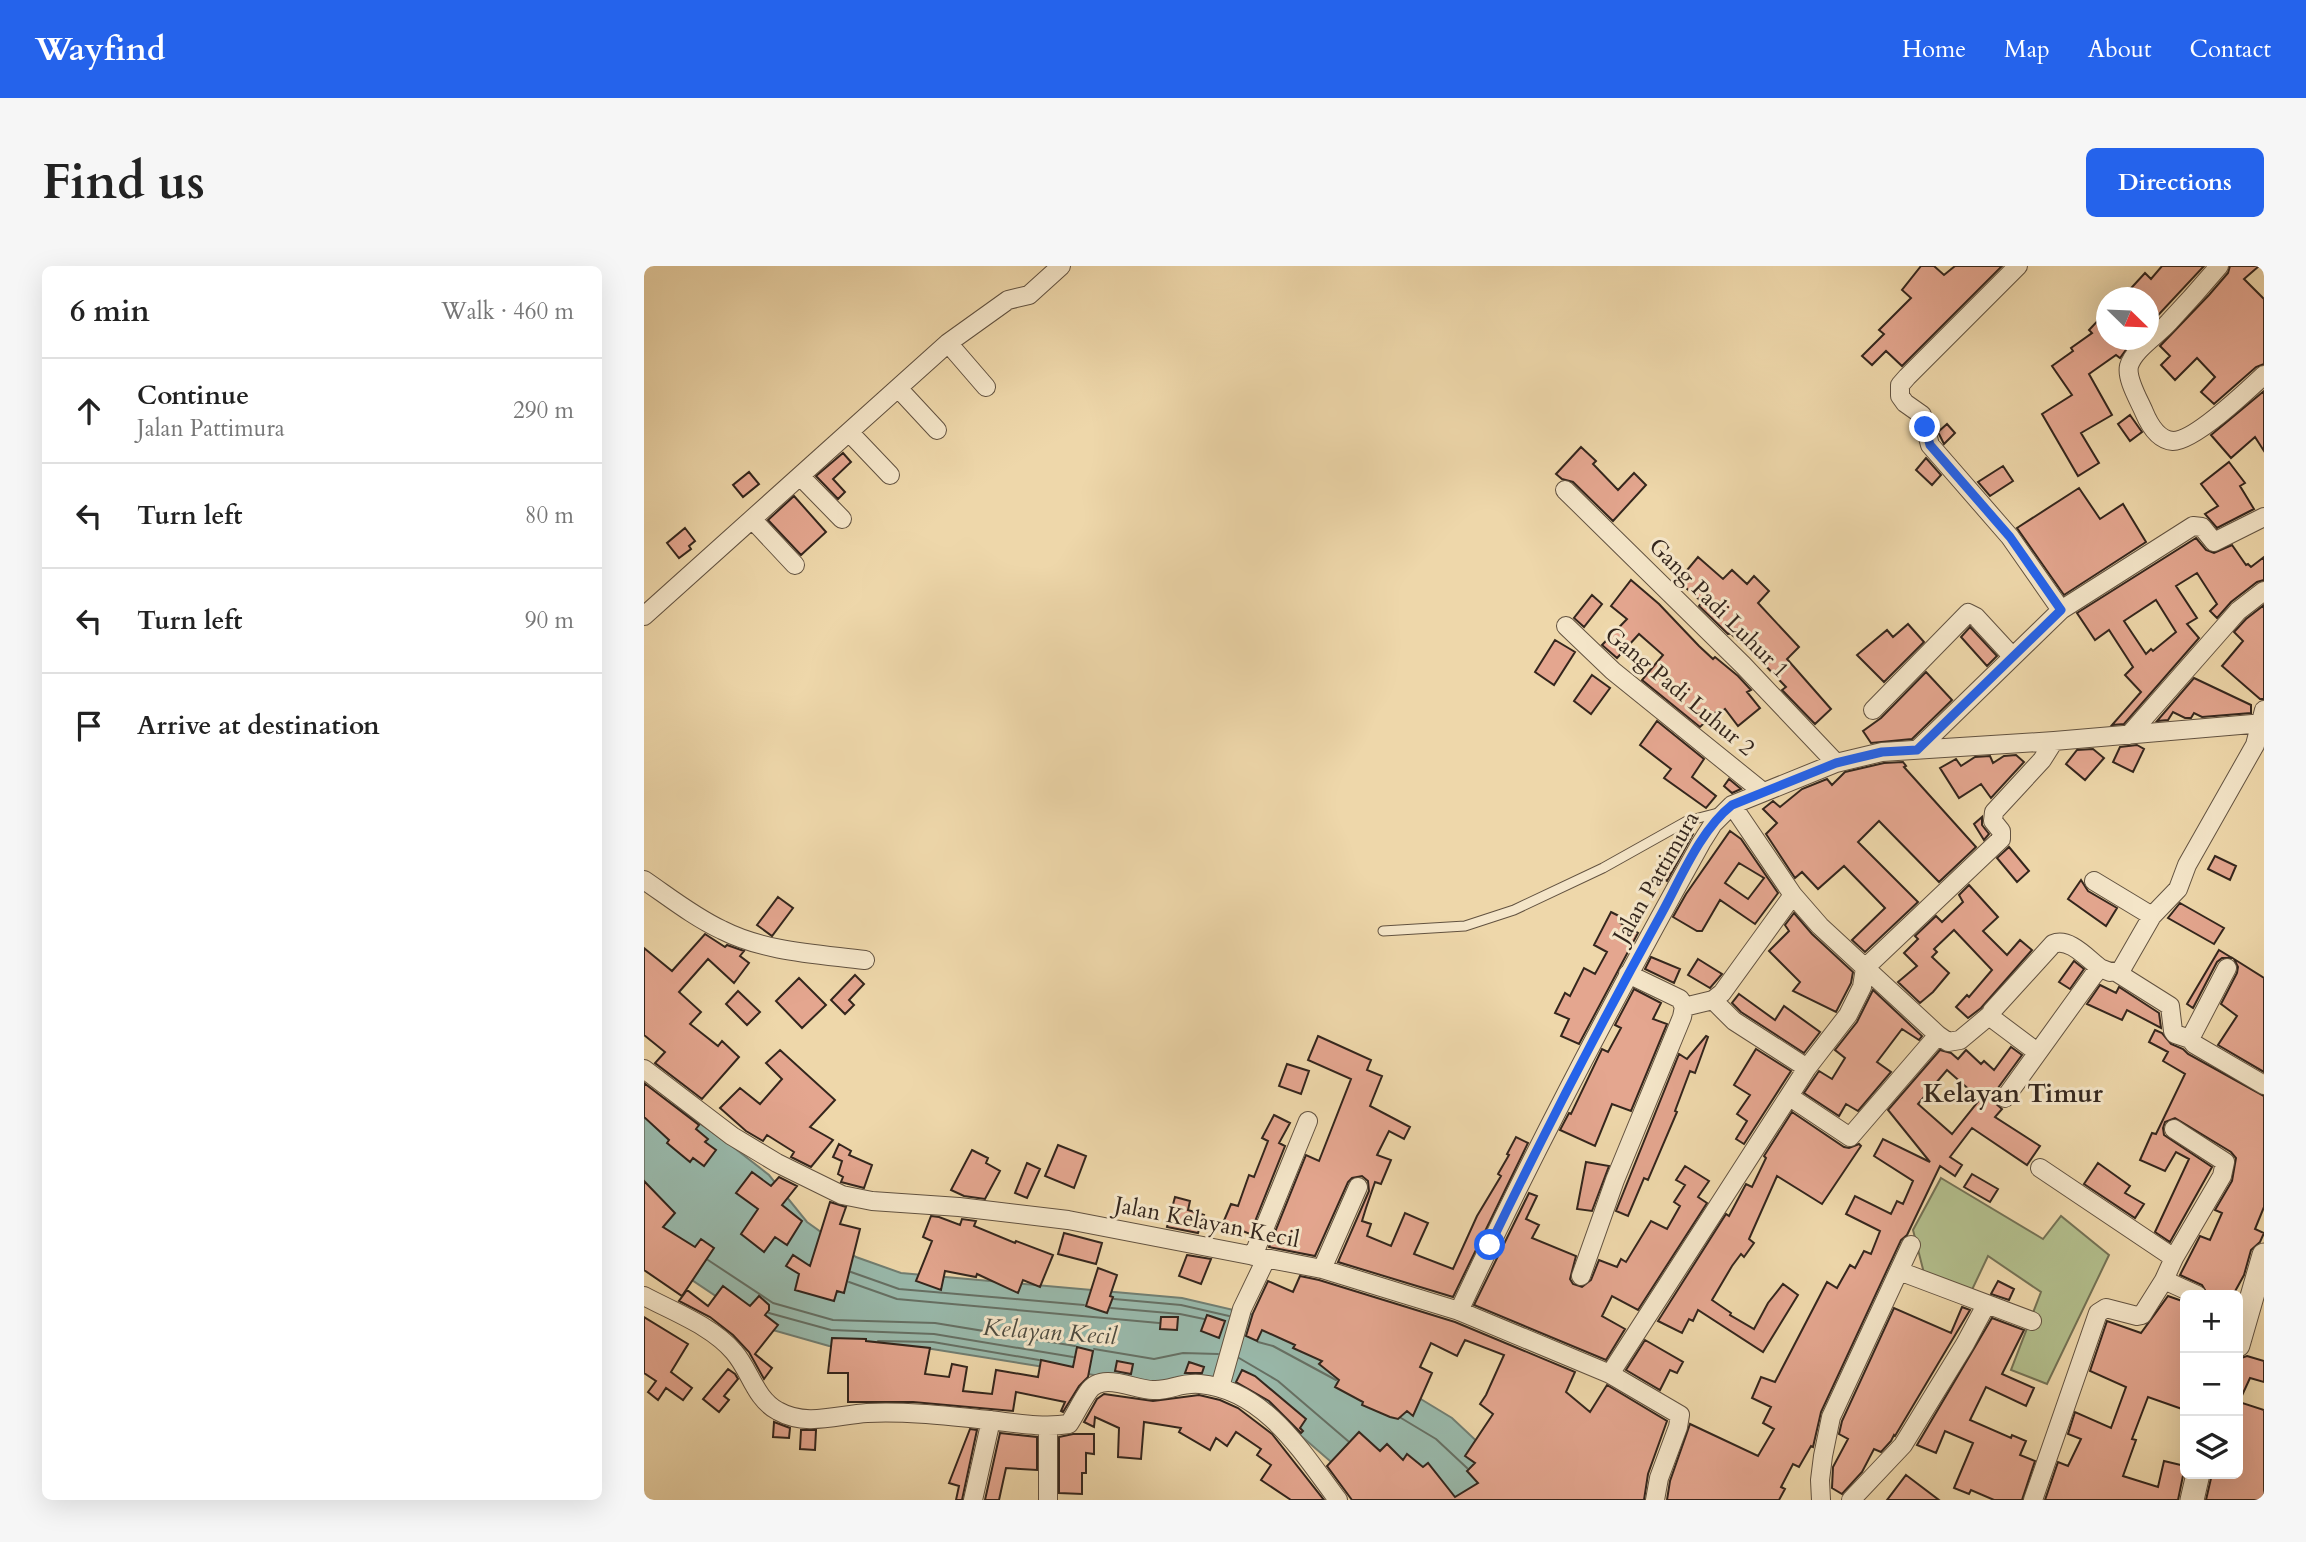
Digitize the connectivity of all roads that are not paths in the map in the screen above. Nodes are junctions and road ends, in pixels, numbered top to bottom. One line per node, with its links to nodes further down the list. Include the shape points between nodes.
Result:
1 (1061, 266): 4 (street, via 1029,295 1008,300)
2 (2018, 266): 18 (street, via 1907,377 1899,396 1922,415 1930,445 2010,537)
3 (2220, 266): 5 (street, via 2129,365 2138,398 2152,429 2172,441 2211,421)
4 (948, 343): 6 (street); 7 (street)
5 (2264, 376)
6 (986, 387)
7 (898, 388): 8 (street); 9 (street)
8 (937, 430)
9 (849, 432): 10 (street); 11 (street)
10 (890, 475)
11 (800, 476): 14 (street); 15 (street)
12 (1565, 490): 27 (street, Gang Padi Luhur 1)
13 (2264, 517): 18 (street, via 2214,542 2202,527 2193,526)
14 (752, 519): 16 (street); 19 (street)
15 (842, 519)
16 (795, 565)
17 (2264, 591): 24 (street, via 2238,611)
18 (2061, 610): 21 (street)
19 (644, 616)
20 (1566, 626): 28 (street, Gang Padi Luhur 2, via 1613,671)
21 (2012, 656): 22 (street, via 1968,613); 26 (street)
22 (1873, 710)
23 (2263, 719): 24 (street, Jalan Pattimura); 33 (street, via 2255,745 2178,889)
24 (2129, 735): 25 (street, Jalan Pattimura)
25 (2054, 741): 26 (street, Jalan Pattimura); 36 (street, via 1994,812 2001,839)
26 (1917, 750): 27 (street, Jalan Pattimura, via 1882,752)
27 (1836, 763): 28 (street, Jalan Pattimura)
28 (1763, 792): 29 (street, Jalan Pattimura)
29 (1728, 808): 32 (street); 34 (lane, via 1687,821 1514,910 1465,926); 39 (street, Jalan Pattimura, via 1701,843)
30 (644, 880): 35 (street, via 695,915 747,940)
31 (2094, 881): 33 (street)
32 (1793, 895): 36 (street); 40 (street, via 1730,985)
33 (2152, 916): 38 (street, via 2120,970)
34 (1383, 931)
35 (865, 960)
36 (1865, 968): 43 (street); 46 (street, via 1862,987 1848,1015)
37 (2227, 968): 44 (street)
38 (2108, 970): 42 (street, via 2067,943 2053,944); 44 (street, via 2169,1006 2173,1031); 45 (street)
39 (1628, 974): 41 (street, via 1680,999); 66 (street, Jalan Pattimura, via 1529,1163)
40 (1713, 1000): 41 (street); 46 (street, via 1734,1021)
41 (1684, 1007): 61 (street)
42 (1990, 1014): 43 (street, via 1960,1040 1948,1042); 45 (street)
43 (1938, 1035): 49 (street, via 1850,1137)
44 (2190, 1039): 48 (street)
45 (2037, 1052): 50 (street)
46 (1808, 1068): 49 (street)
47 (644, 1069): 57 (street, Jalan Kelayan Kecil, via 732,1136 852,1198 1068,1220)
48 (2264, 1086)
49 (1790, 1097): 69 (street)
50 (2005, 1098)
51 (1308, 1121): 57 (street)
52 (2174, 1129): 58 (street, via 2225,1166)
53 (2040, 1168): 58 (street)
54 (1358, 1187): 59 (street)
55 (1911, 1245): 60 (street)
56 (2264, 1255): 67 (street)
57 (1260, 1257): 59 (street, Jalan Kelayan Kecil); 70 (street)
58 (2174, 1258): 62 (street)
59 (1322, 1269): 66 (street, Jalan Kelayan Kecil)
60 (1899, 1271): 65 (street); 78 (street, via 1828,1425)
61 (1581, 1276)
62 (2164, 1280): 63 (street); 80 (street, via 2142,1315 2106,1308 2098,1313)
63 (2186, 1290)
64 (644, 1296): 71 (street, via 720,1338 736,1353 766,1404 779,1412 810,1420 867,1413)
65 (1986, 1305): 68 (street); 79 (street, via 1903,1445)
66 (1459, 1311): 69 (street, Jalan Kelayan Kecil)
67 (2243, 1314)
68 (2032, 1321)
69 (1610, 1374): 77 (street, Jalan Kelayan Kecil, via 1680,1415)
70 (1220, 1385): 72 (street, via 1179,1384 1167,1390 1148,1390 1098,1383 1069,1424); 76 (street, via 1269,1416)
71 (991, 1420): 72 (street); 74 (street)
72 (1048, 1427): 75 (street)
73 (2197, 1479): 81 (street)
74 (972, 1500)
75 (1048, 1500)
76 (1338, 1500)
77 (1655, 1500)
78 (1821, 1500)
79 (1851, 1500)
80 (2033, 1500)
81 (2192, 1500)

